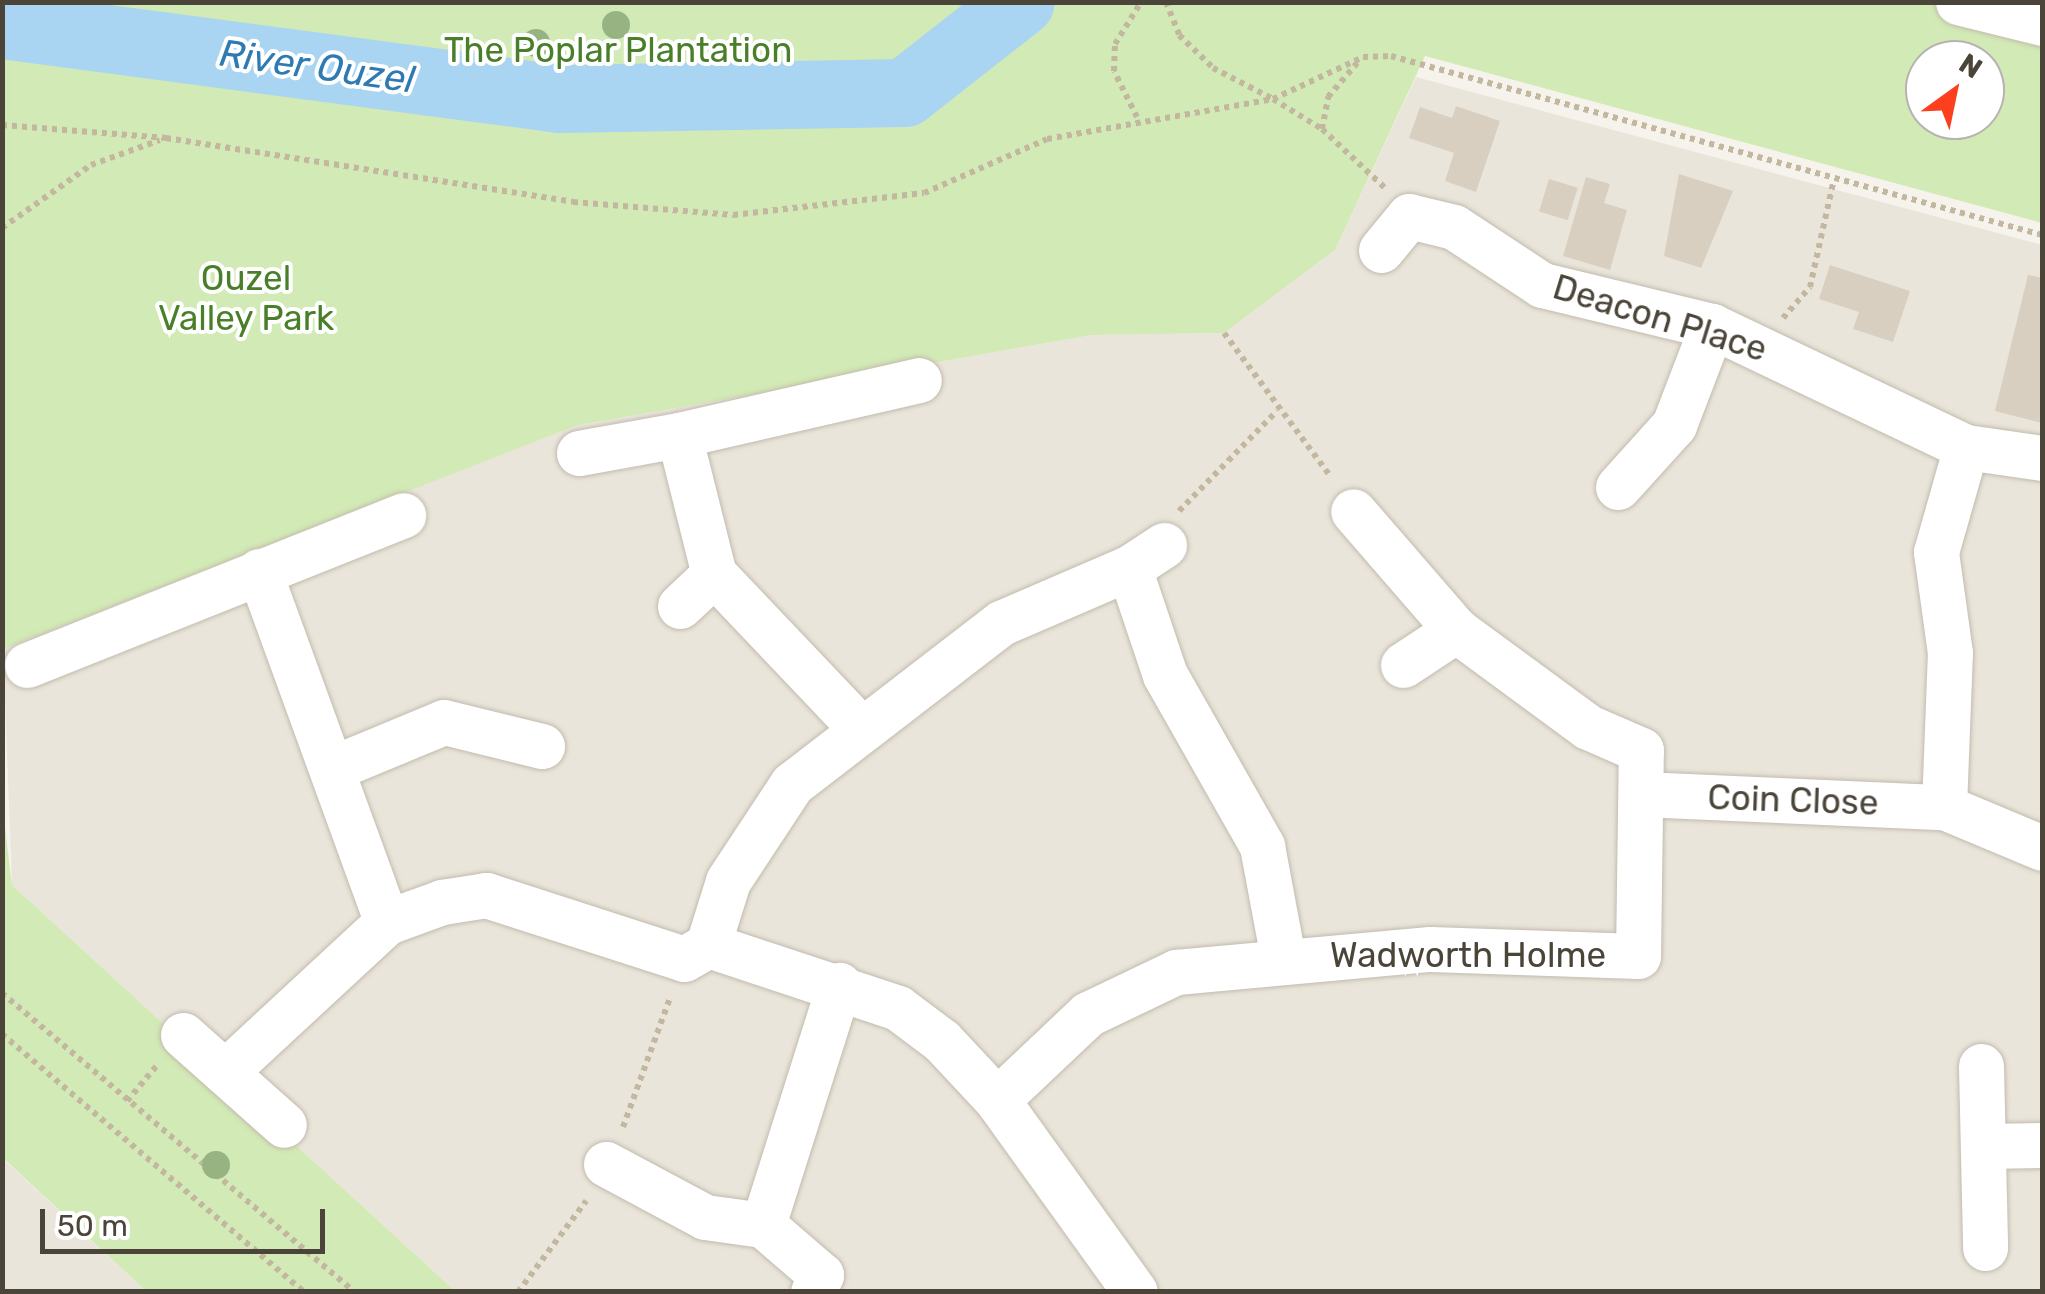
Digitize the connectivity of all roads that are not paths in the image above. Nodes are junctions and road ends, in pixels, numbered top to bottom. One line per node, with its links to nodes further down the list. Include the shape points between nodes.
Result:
1 (1958, 2): 2 (street)
2 (2042, 22)
3 (1381, 250): 4 (street, Deacon Place, via 1409,216 1454,227 1542,285)
4 (1712, 326): 7 (street, Deacon Place, via 1768,347); 10 (street, via 1674,424)
5 (919, 380): 6 (street)
6 (680, 435): 8 (street); 14 (street)
7 (1966, 447): 9 (street, Deacon Place); 23 (street, via 1936,552 1950,652)
8 (579, 453)
9 (2042, 458)
10 (1618, 487)
11 (1353, 511): 16 (street, Wadworth Holme)
12 (404, 515): 13 (street)
13 (259, 571): 17 (street); 21 (street)
14 (714, 574): 15 (street); 19 (street)
15 (680, 606)
16 (1456, 630): 18 (street); 22 (street, Wadworth Holme, via 1572,716 1641,750)
17 (27, 665)
18 (1403, 665)
19 (860, 728): 26 (street, via 792,784 728,882); 27 (street, via 1000,623 1147,557 1165,674 1262,846)
20 (542, 746): 21 (street, via 444,722)
21 (333, 768): 25 (street)
22 (1641, 794): 23 (street, Coin Close); 27 (street, Wadworth Holme, via 1638,956 1430,949)
23 (1944, 807): 24 (street)
24 (2042, 848)
25 (387, 922): 26 (street, via 486,895 684,959); 31 (street)
26 (708, 945): 28 (street)
27 (1283, 958): 32 (street, Wadworth Holme, via 1176,972 1088,1014)
28 (839, 985): 32 (street, via 898,1008); 37 (street)
29 (183, 1034): 31 (street)
30 (1981, 1066): 35 (street)
31 (225, 1072): 33 (street)
32 (997, 1100): 40 (street)
33 (284, 1124)
34 (2042, 1145): 35 (street)
35 (1984, 1146): 38 (street)
36 (606, 1164): 37 (street, via 704,1218)
37 (762, 1225): 39 (street)
38 (1984, 1248)
39 (817, 1283)
40 (1136, 1292)

